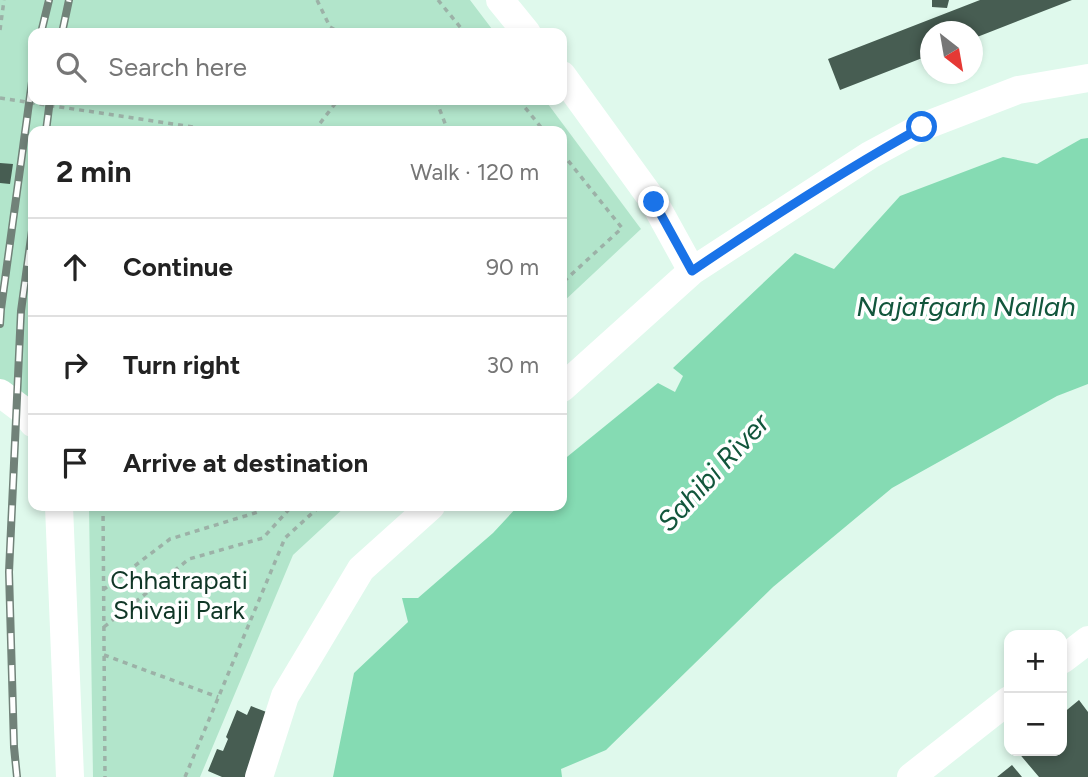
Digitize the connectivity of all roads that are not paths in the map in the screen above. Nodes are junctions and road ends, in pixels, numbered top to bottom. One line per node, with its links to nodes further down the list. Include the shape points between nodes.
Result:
1 (500, 0): 2 (street)
2 (523, 28)
3 (1088, 78): 5 (street, via 1018,90 922,127 870,155)
4 (567, 82): 5 (street, via 654,202)
5 (692, 271): 6 (street)
6 (567, 384)
7 (0, 393): 8 (street)
8 (28, 416)
9 (59, 511): 14 (street)
10 (425, 511): 15 (street, via 361,569 285,696)
11 (1088, 640): 12 (street)
12 (1067, 656)
13 (1004, 704): 16 (street)
14 (70, 777)
15 (259, 777)
16 (911, 777)

